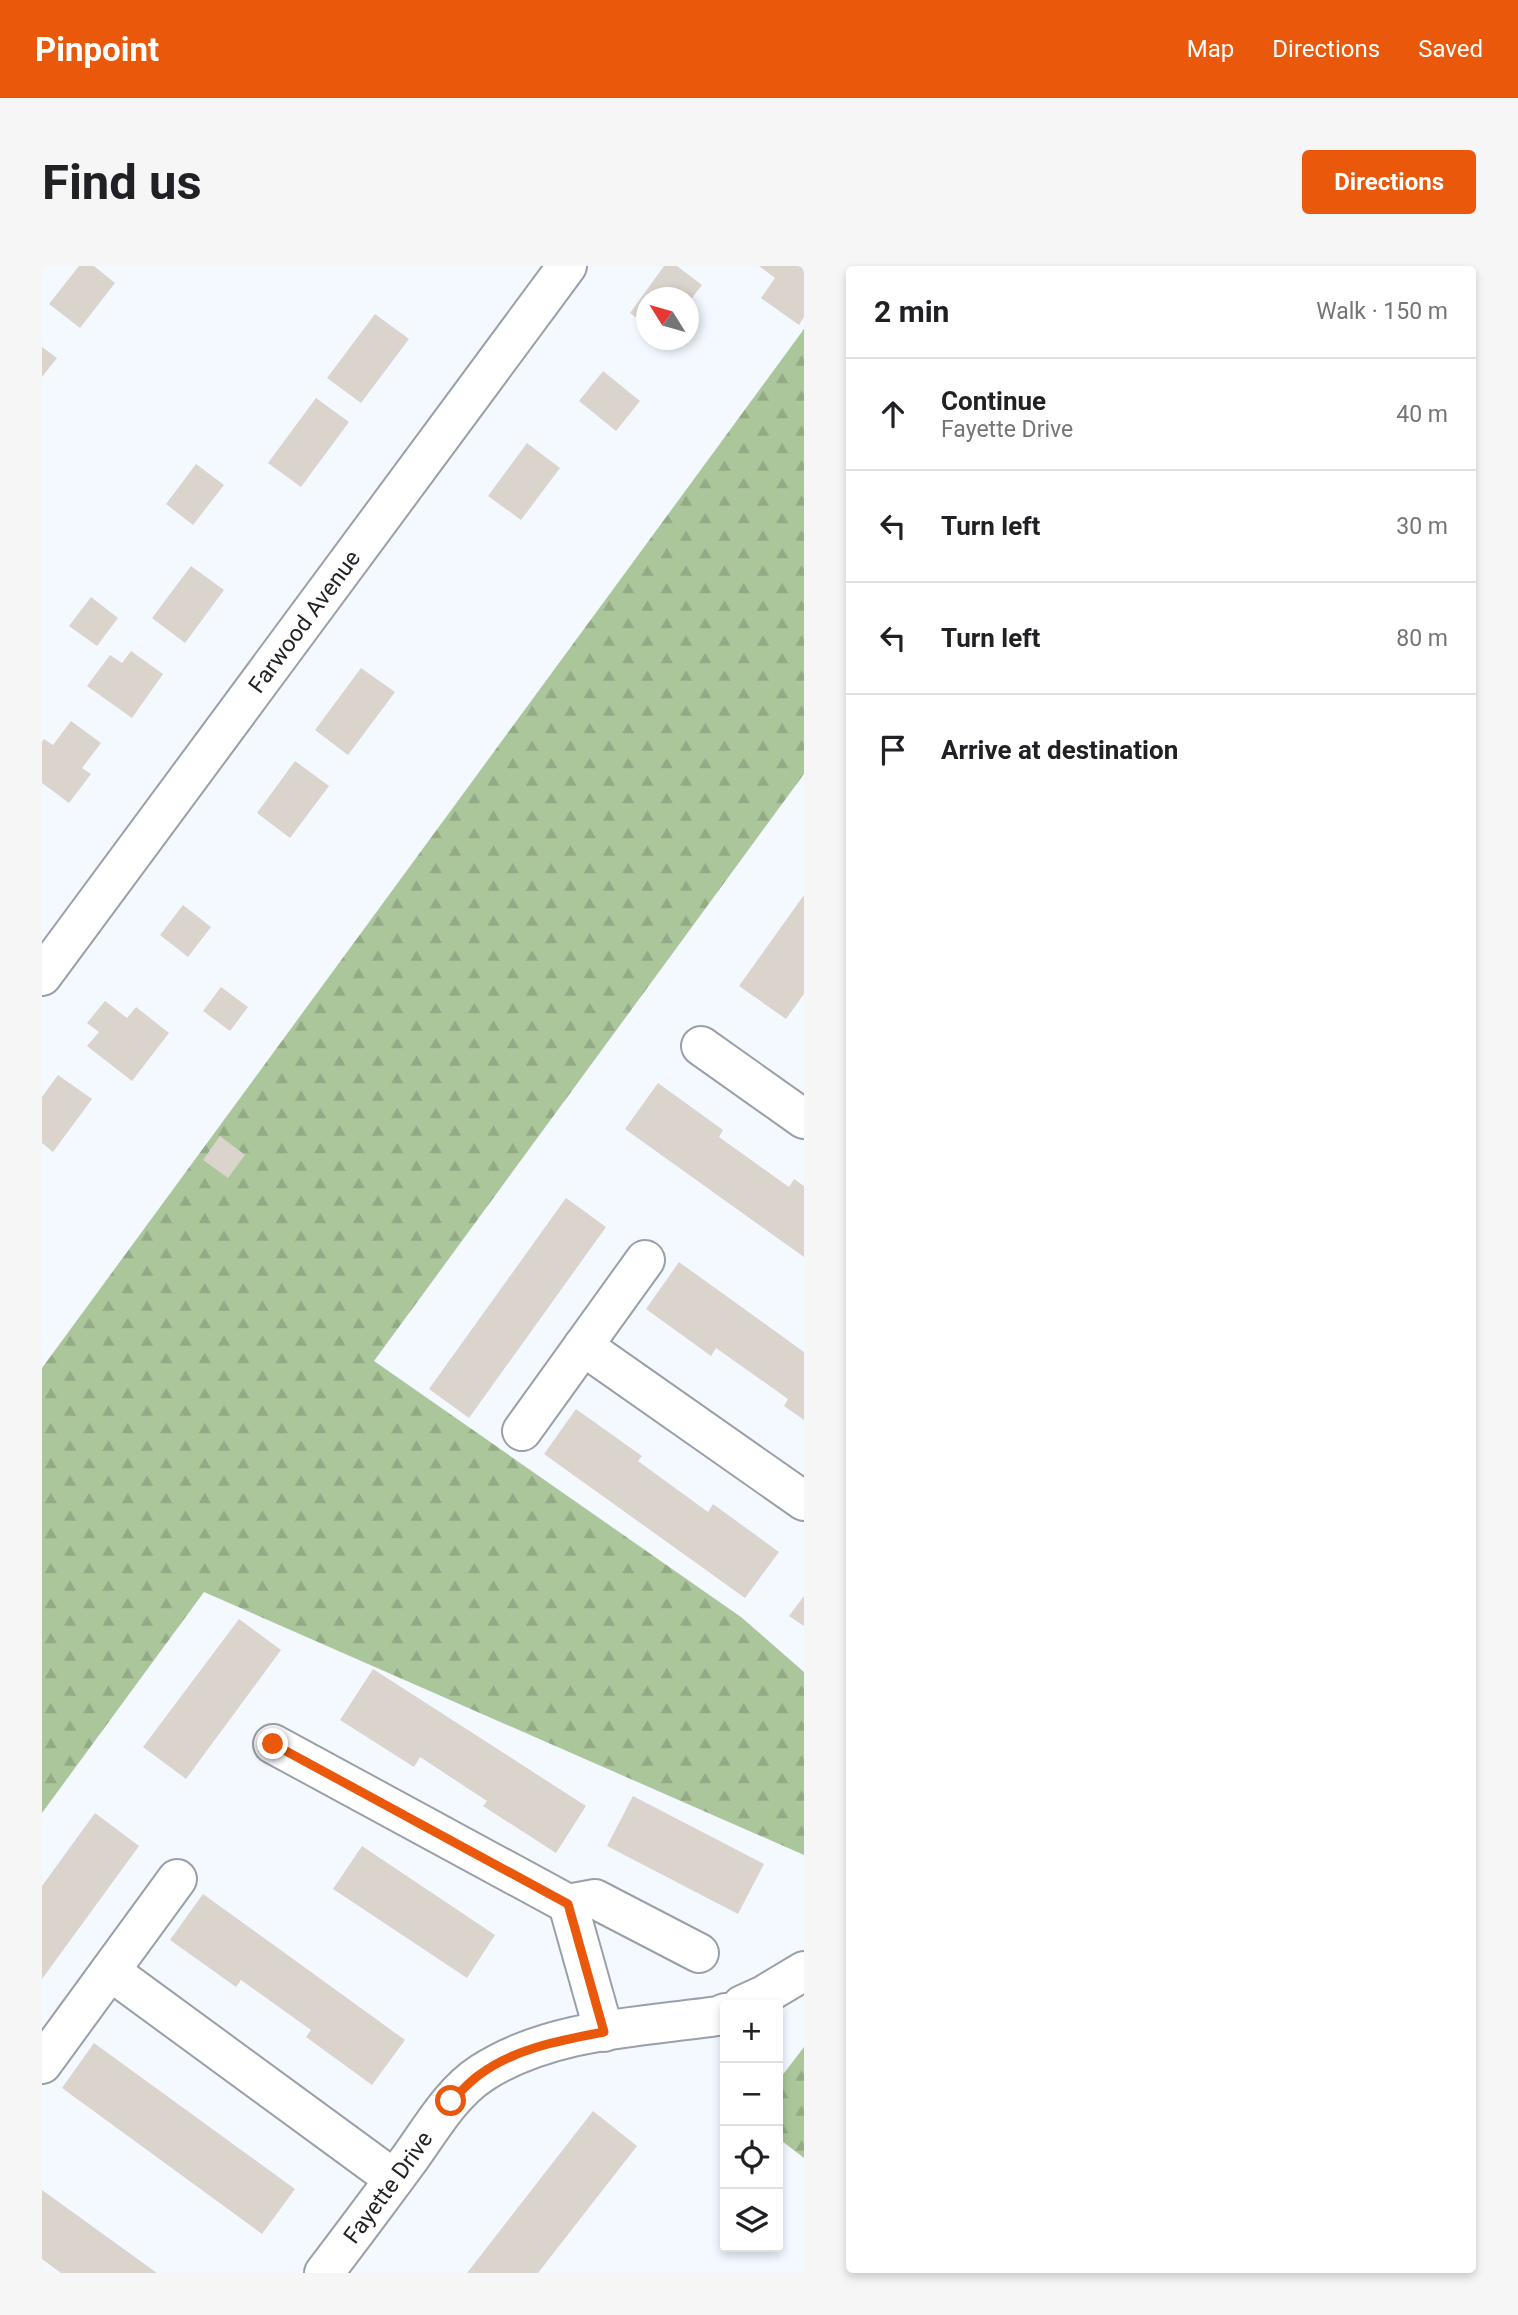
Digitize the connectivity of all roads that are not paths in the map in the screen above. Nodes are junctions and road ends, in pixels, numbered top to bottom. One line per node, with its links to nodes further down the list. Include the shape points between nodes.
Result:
1 (567, 266): 2 (street, Farwood Avenue)
2 (42, 976)
3 (701, 1046): 4 (street)
4 (804, 1119)
5 (645, 1260): 6 (street)
6 (583, 1346): 7 (street); 8 (street)
7 (522, 1431)
8 (804, 1501)
9 (273, 1744): 11 (street)
10 (177, 1879): 13 (street)
11 (568, 1904): 12 (street, via 594,1899); 17 (street)
12 (699, 1953)
13 (110, 1971): 18 (street); 19 (street)
14 (804, 1971): 15 (street)
15 (752, 2000)
16 (720, 2015): 17 (street, Fayette Drive)
17 (604, 2032): 19 (street, Fayette Drive, via 552,2042 480,2074 451,2101)
18 (42, 2064)
19 (394, 2179): 20 (street, Fayette Drive)
20 (324, 2273)

